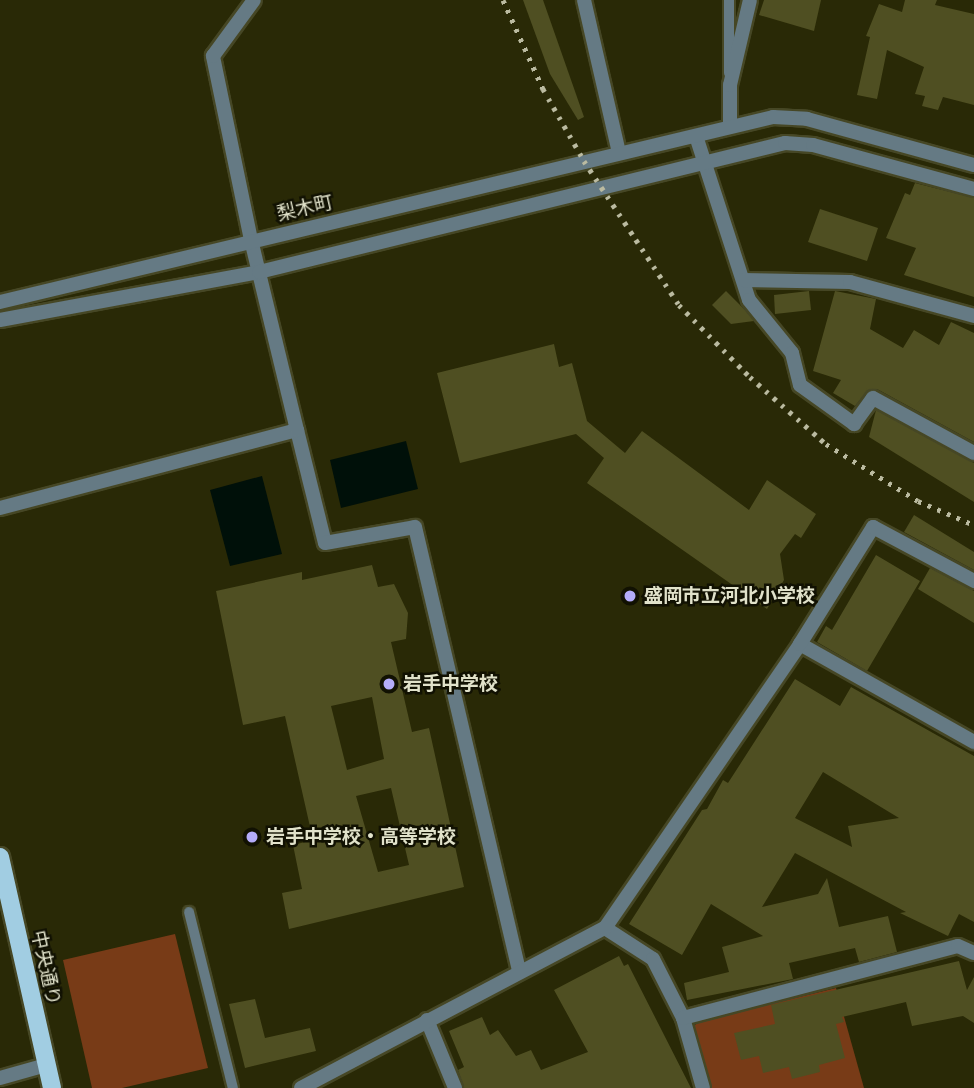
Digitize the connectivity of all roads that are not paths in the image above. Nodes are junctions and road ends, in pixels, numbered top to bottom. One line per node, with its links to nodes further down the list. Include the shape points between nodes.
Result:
1 (254, 0): 12 (street, via 213,56)
2 (584, 0): 8 (street)
3 (729, 0): 5 (lane)
4 (750, 0): 5 (street)
5 (730, 85): 6 (street)
6 (730, 126): 7 (street, 梨木町); 10 (street, 梨木町, via 773,117 807,119)
7 (696, 136): 8 (street, 梨木町); 9 (street)
8 (619, 153): 12 (street, 梨木町)
9 (704, 164): 11 (street, via 785,143 813,145); 13 (street); 14 (street)
10 (974, 165)
11 (974, 189)
12 (251, 240): 13 (street); 15 (street, 梨木町)
13 (259, 272): 17 (street); 18 (street)
14 (743, 281): 16 (street, via 850,282); 19 (street, via 749,300 792,353 800,385 854,424 873,398)
15 (0, 302)
16 (974, 316)
17 (0, 320)
18 (297, 430): 20 (street); 28 (street, via 325,543 415,527)
19 (974, 453)
20 (0, 509)
21 (974, 581): 22 (street, via 873,527)
22 (800, 644): 23 (street); 26 (street)
23 (974, 742)
24 (0, 857): 31 (main road, 中央通り)
25 (189, 912): 34 (lane)
26 (605, 928): 28 (street); 29 (street, via 653,959)
27 (974, 953): 29 (street, via 958,946)
28 (519, 970): 30 (street)
29 (683, 1018): 37 (street)
30 (427, 1020): 35 (street); 36 (street)
31 (46, 1065): 32 (street); 33 (main road, 中央通り)
32 (0, 1078)
33 (52, 1088)
34 (233, 1088)
35 (301, 1088)
36 (455, 1088)
37 (704, 1088)

